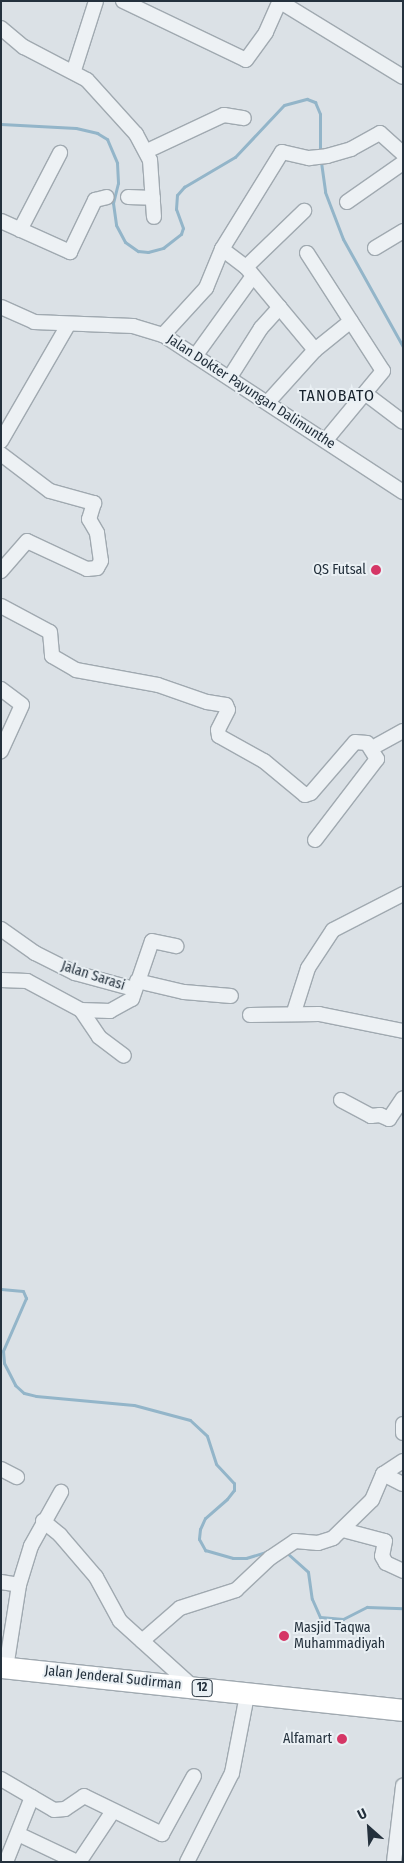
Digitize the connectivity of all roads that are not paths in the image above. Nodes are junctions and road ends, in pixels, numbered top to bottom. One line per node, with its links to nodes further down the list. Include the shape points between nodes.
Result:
1 (96, 1): 5 (street)
2 (123, 1): 3 (street, via 246,60 266,32)
3 (279, 1): 6 (street)
4 (1, 28): 5 (street, via 24,47)
5 (74, 70): 8 (street, via 115,109)
6 (403, 77)
7 (244, 118): 8 (street, via 224,115)
8 (147, 151): 14 (street)
9 (60, 153): 19 (street)
10 (403, 154): 22 (street, via 380,133 351,149 327,156 309,158 281,152)
11 (403, 163): 15 (street)
12 (107, 197): 19 (street, via 96,199 72,251)
13 (128, 198): 14 (street)
14 (152, 198): 17 (street)
15 (347, 202)
16 (304, 211): 24 (street)
17 (154, 217)
18 (1, 222): 19 (street)
19 (20, 230)
20 (403, 231): 21 (street)
21 (376, 248)
22 (222, 249): 24 (street); 29 (street, via 206,288)
23 (307, 253): 27 (street)
24 (250, 272): 25 (street); 31 (street)
25 (280, 307): 30 (street); 32 (street, via 261,328)
26 (3, 313): 28 (street, Jalan Dokter Payungan Dalimunthe, via 34,322)
27 (352, 320): 30 (street); 33 (street, via 383,369)
28 (68, 325): 29 (street, Jalan Dokter Payungan Dalimunthe, via 133,326); 37 (street)
29 (163, 335): 31 (street, Jalan Dokter Payungan Dalimunthe)
30 (315, 350): 34 (street)
31 (196, 354): 32 (street, Jalan Dokter Payungan Dalimunthe)
32 (230, 377): 34 (street, Jalan Dokter Payungan Dalimunthe)
33 (366, 394): 35 (street); 36 (street)
34 (268, 402): 36 (street, Jalan Dokter Payungan Dalimunthe)
35 (403, 422)
36 (326, 440): 39 (street, Jalan Dokter Payungan Dalimunthe)
37 (1, 441)
38 (1, 454): 40 (street, via 50,491 94,503 89,519 97,533 101,564 87,568 30,541 22,544)
39 (403, 492)
40 (1, 571)
41 (1, 606): 45 (street, via 50,632 52,656 76,670 158,685 226,705 228,710 218,730 220,738 264,761 305,795 311,793 355,742 362,740)
42 (1, 689): 44 (street, via 22,705)
43 (402, 732): 45 (street)
44 (2, 746)
45 (372, 748): 46 (street, via 377,759)
46 (315, 840)
47 (403, 894): 54 (street, via 335,927 312,960)
48 (1, 929): 51 (street, Jalan Sarasi, via 35,953 75,973)
49 (176, 946): 51 (street, via 152,942)
50 (1, 980): 53 (street, via 27,982)
51 (136, 985): 52 (street, Jalan Sarasi); 53 (street, via 128,1003 110,1011)
52 (231, 996)
53 (81, 1010): 57 (street, via 99,1036)
54 (294, 1012): 55 (street); 56 (street)
55 (250, 1015)
56 (403, 1031)
57 (124, 1056)
58 (403, 1098): 59 (street, via 389,1119 371,1116)
59 (341, 1100)
60 (403, 1424): 61 (street)
61 (403, 1433)
62 (403, 1461): 64 (street)
63 (1, 1469): 65 (street)
64 (383, 1474): 66 (street); 69 (street, via 372,1500)
65 (17, 1477)
66 (403, 1484)
67 (61, 1492): 68 (street)
68 (44, 1521): 72 (street, via 31,1546); 73 (street, via 96,1577 120,1621)
69 (343, 1530): 70 (street, via 385,1541 382,1556 386,1563); 73 (street, via 327,1542 295,1541 270,1558 236,1590 180,1608)
70 (403, 1571)
71 (1, 1582): 72 (street)
72 (19, 1585): 74 (street)
73 (142, 1641): 75 (street)
74 (4, 1667): 75 (highway, Jalan Jenderal Sudirman / 12)
75 (193, 1687): 76 (highway, Jalan Jenderal Sudirman / 12)
76 (247, 1695): 77 (highway, Jalan Jenderal Sudirman / 12); 86 (street, via 232,1773)
77 (403, 1710)
78 (194, 1776): 82 (street, via 162,1834)
79 (1, 1779): 81 (street)
80 (403, 1786): 87 (street)
81 (32, 1797): 82 (street, via 60,1811 84,1796); 83 (street)
82 (112, 1812): 85 (street)
83 (18, 1834): 84 (street); 85 (street)
84 (6, 1862)
85 (78, 1862)
86 (187, 1862)
87 (394, 1862)

